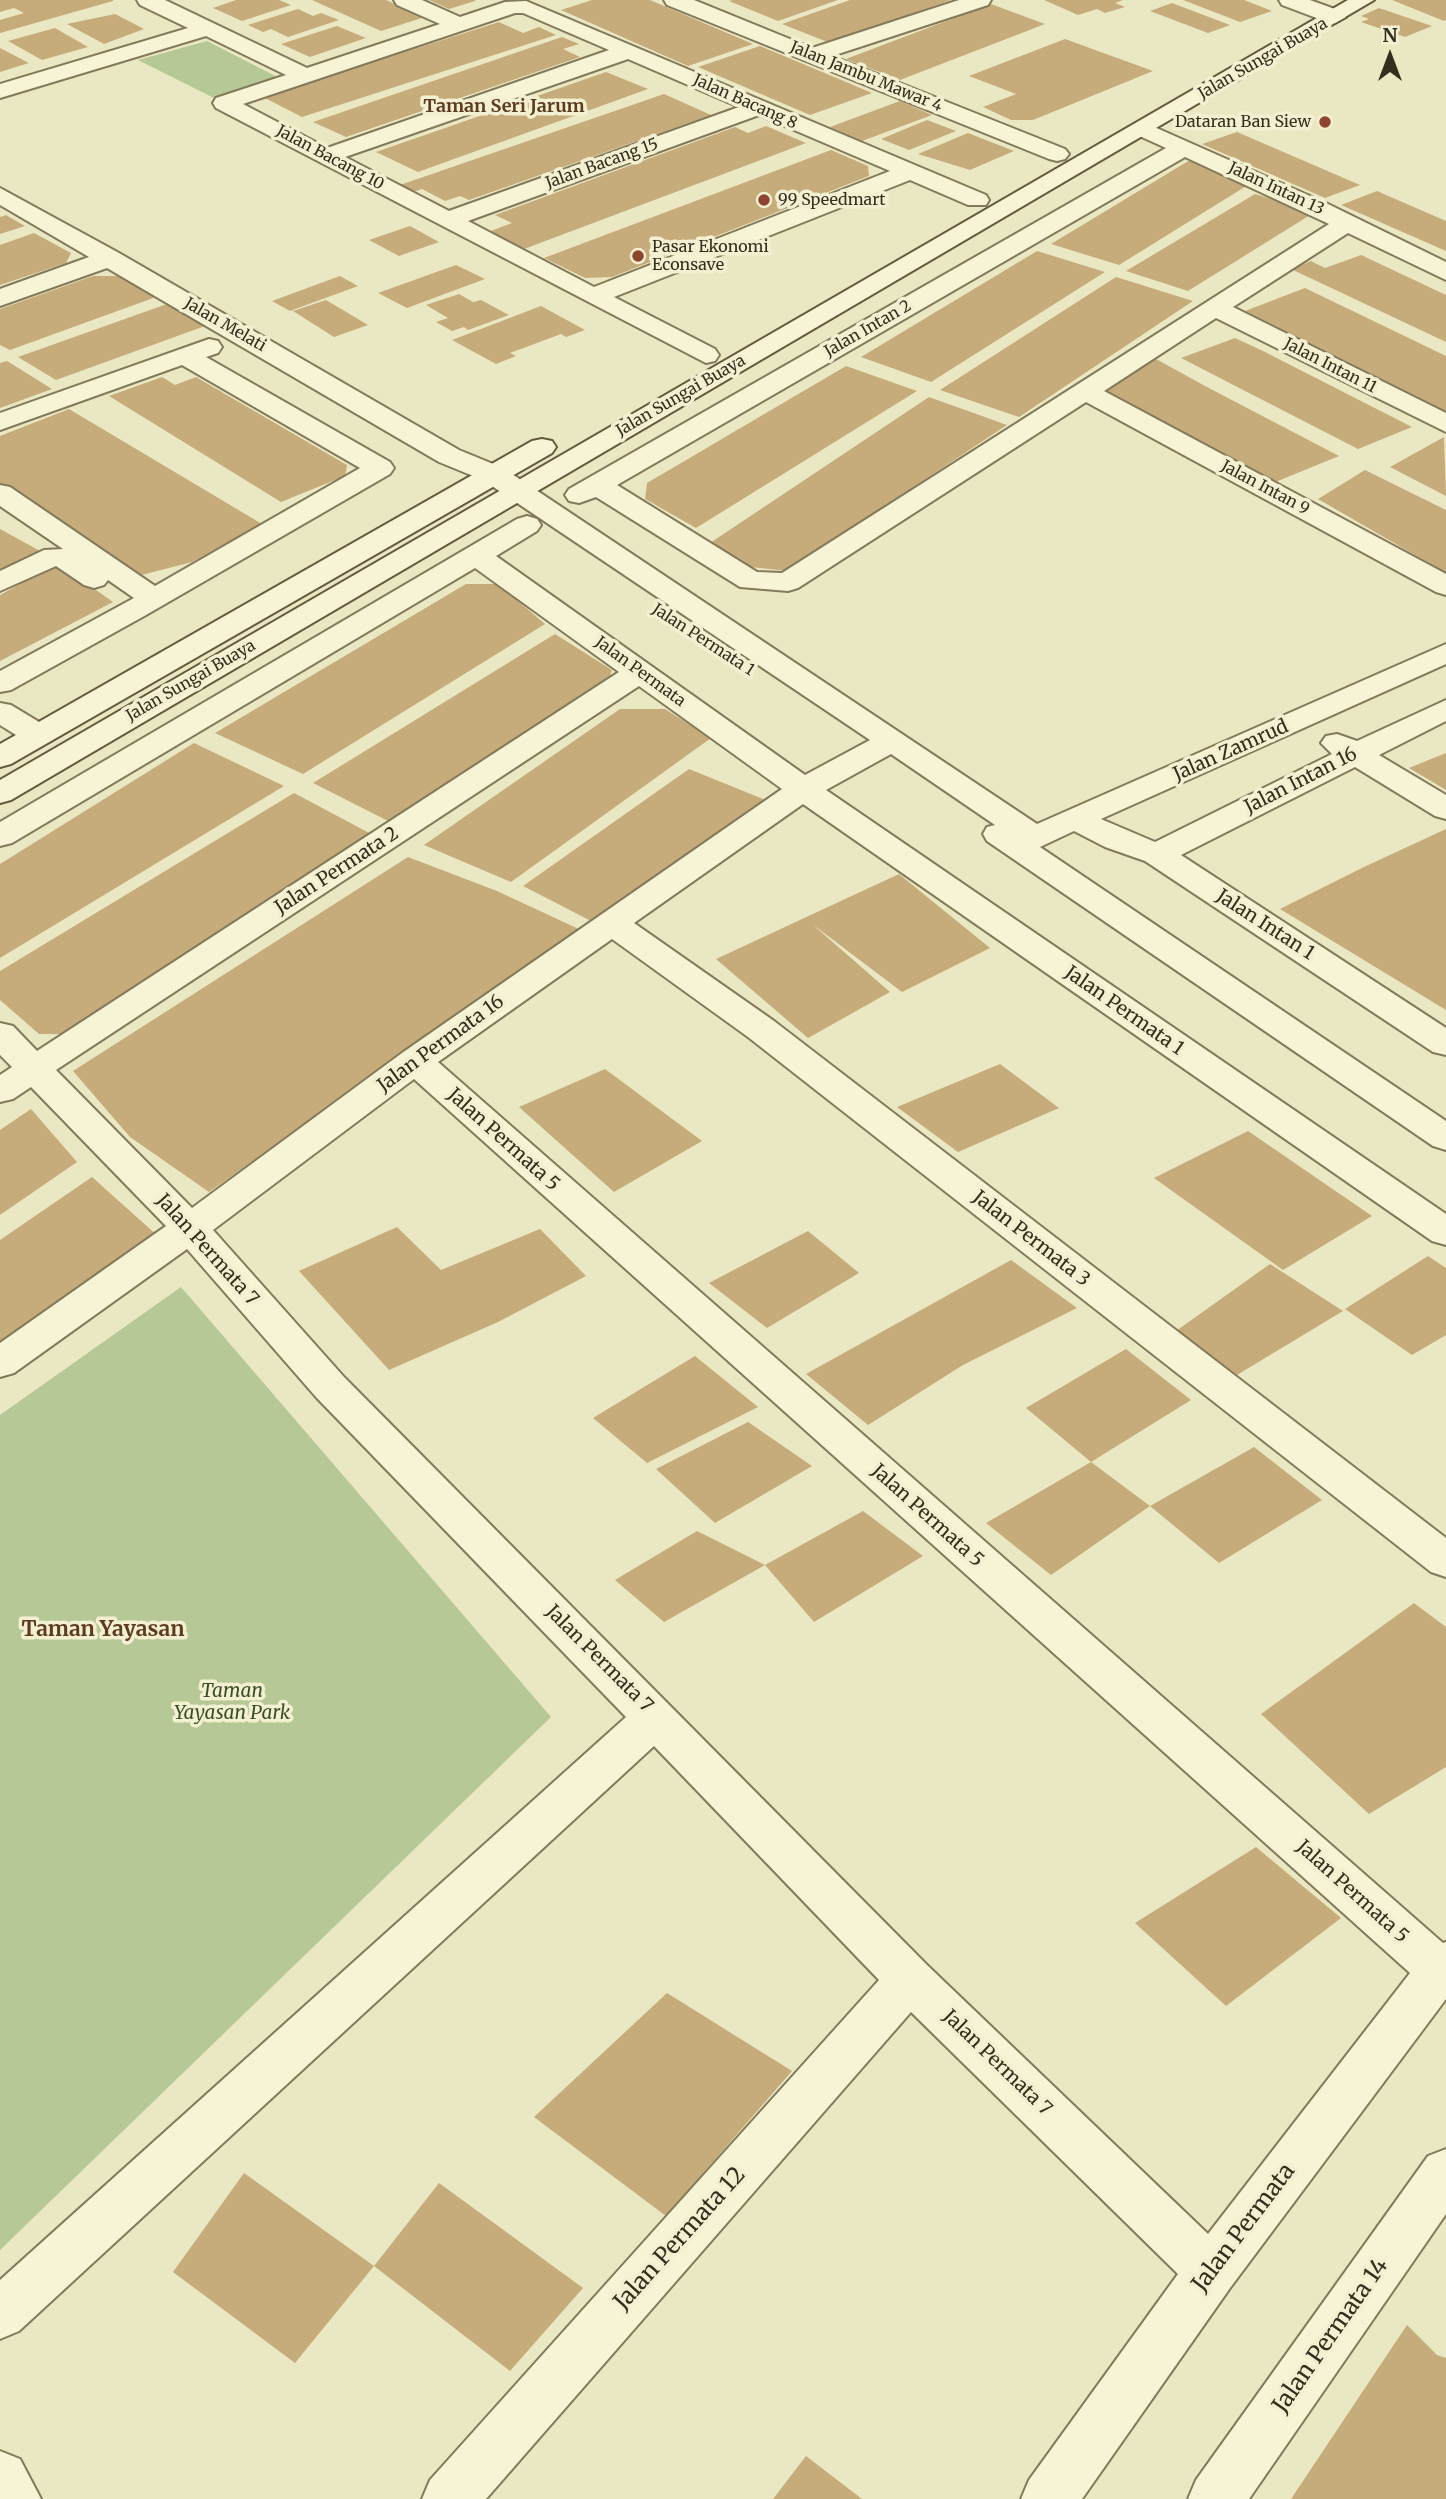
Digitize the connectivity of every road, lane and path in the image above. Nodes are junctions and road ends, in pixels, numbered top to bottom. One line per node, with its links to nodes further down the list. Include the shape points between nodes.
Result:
1 (148, 0): 10 (street)
2 (405, 0): 9 (street)
3 (980, 0): 12 (street)
4 (1290, 0): 8 (street)
5 (1363, 0): 8 (street, Jalan Sungai Buaya)
6 (686, 1): 12 (street, Jalan Jambu Mawar 4)
7 (513, 7): 9 (street, Jalan Bacang 10); 11 (street, Jalan Bacang 8, via 526,7)
8 (1326, 9): 16 (street, Jalan Sungai Buaya); 18 (street, Jalan Sungai Buaya)
9 (459, 25): 13 (street, Jalan Bacang 10)
10 (207, 29): 13 (street); 14 (street)
11 (628, 51): 15 (street, Jalan Bacang 8); 19 (street)
12 (812, 55): 18 (street, Jalan Jambu Mawar 4)
13 (305, 76): 19 (street, Jalan Bacang 10, via 224,103)
14 (0, 91)
15 (757, 108): 20 (street, Jalan Bacang 8); 23 (street, Jalan Bacang 15)
16 (1143, 129): 17 (street, Jalan Intan 13); 43 (street, Jalan Sungai Buaya)
17 (1185, 147): 24 (street, Jalan Intan 13); 41 (street, Jalan Intan 2)
18 (1057, 154): 22 (street, Jalan Sungai Buaya)
19 (325, 156): 23 (street, Jalan Bacang 10)
20 (909, 172): 22 (street, Jalan Bacang 8); 29 (street)
21 (0, 195): 26 (street, Jalan Melati)
22 (976, 200): 33 (street, Jalan Sungai Buaya)
23 (448, 220): 29 (street, Jalan Bacang 10)
24 (1347, 223): 25 (street, Jalan Intan 13); 31 (street)
25 (1407, 253): 27 (street); 28 (street, Jalan Intan 13)
26 (110, 258): 30 (street); 32 (street, Jalan Melati)
27 (1446, 259)
28 (1446, 272)
29 (593, 296): 33 (street, Jalan Bacang 10)
30 (0, 298)
31 (1215, 307): 36 (street); 38 (street, Jalan Intan 11)
32 (243, 335): 34 (street); 40 (street, Jalan Melati)
33 (706, 355): 35 (street, Jalan Sungai Buaya)
34 (185, 356): 37 (street); 48 (street, via 380,468)
35 (660, 381)
36 (1085, 391): 41 (street, via 788,582 750,581); 47 (street, Jalan Intan 9)
37 (0, 422)
38 (1446, 424)
39 (566, 433): 40 (street, Jalan Sungai Buaya)
40 (482, 480): 43 (street, Jalan Melati); 55 (street, Jalan Sungai Buaya)
41 (597, 485): 44 (street, Jalan Intan 2)
42 (0, 493): 48 (street)
43 (507, 497): 44 (street, Jalan Permata 1); 60 (street, Jalan Sungai Buaya)
44 (539, 518): 45 (street); 56 (street, Jalan Permata 1)
45 (476, 555): 50 (street, Jalan Permata); 63 (street)
46 (0, 582): 48 (street, via 54,556)
47 (1446, 586)
48 (145, 603): 51 (street)
49 (1446, 653): 54 (street, Jalan Zamrud)
50 (640, 672): 59 (street, Jalan Permata); 70 (street, Jalan Permata 2)
51 (0, 682)
52 (1446, 709): 57 (street, Jalan Intan 16)
53 (0, 712): 55 (street)
54 (1300, 721): 57 (street); 62 (street, Jalan Zamrud)
55 (38, 735): 58 (street, Jalan Sungai Buaya)
56 (881, 745): 59 (street, Jalan Permata 16); 64 (street, Jalan Permata 1)
57 (1353, 754): 61 (street); 65 (street, Jalan Intan 16)
58 (0, 757)
59 (803, 789): 66 (street, Jalan Permata 16); 73 (street, Jalan Permata 1)
60 (0, 793)
61 (1446, 809)
62 (1076, 819): 64 (street, Jalan Zamrud); 65 (street, Jalan Intan 1)
63 (0, 836)
64 (1025, 841): 71 (street, Jalan Permata 1)
65 (1157, 854): 68 (street, Jalan Intan 1)
66 (612, 923): 69 (street, Jalan Permata 16); 75 (street, Jalan Permata 3, via 761,1028)
67 (0, 1034): 70 (street, Jalan Permata 7)
68 (1446, 1044)
69 (415, 1061): 72 (street, Jalan Permata 16); 77 (street, Jalan Permata 5)
70 (17, 1080): 72 (street, Jalan Permata 7)
71 (1446, 1138)
72 (190, 1228): 74 (street, Jalan Permata 16); 76 (street, Jalan Permata 7, via 330,1387)
73 (1446, 1232)
74 (0, 1363)
75 (1446, 1561)
76 (656, 1717): 78 (street, Jalan Permata 7); 81 (street)
77 (1443, 1966): 80 (street, Jalan Permata)
78 (911, 1979): 80 (street, Jalan Permata 7); 84 (street, Jalan Permata 12)
79 (1446, 2172): 86 (street, Jalan Permata 14)
80 (1211, 2271): 85 (street, Jalan Permata)
81 (0, 2314)
82 (0, 2479): 83 (street)
83 (13, 2499)
84 (450, 2499)
85 (1049, 2499)
86 (1216, 2499)

